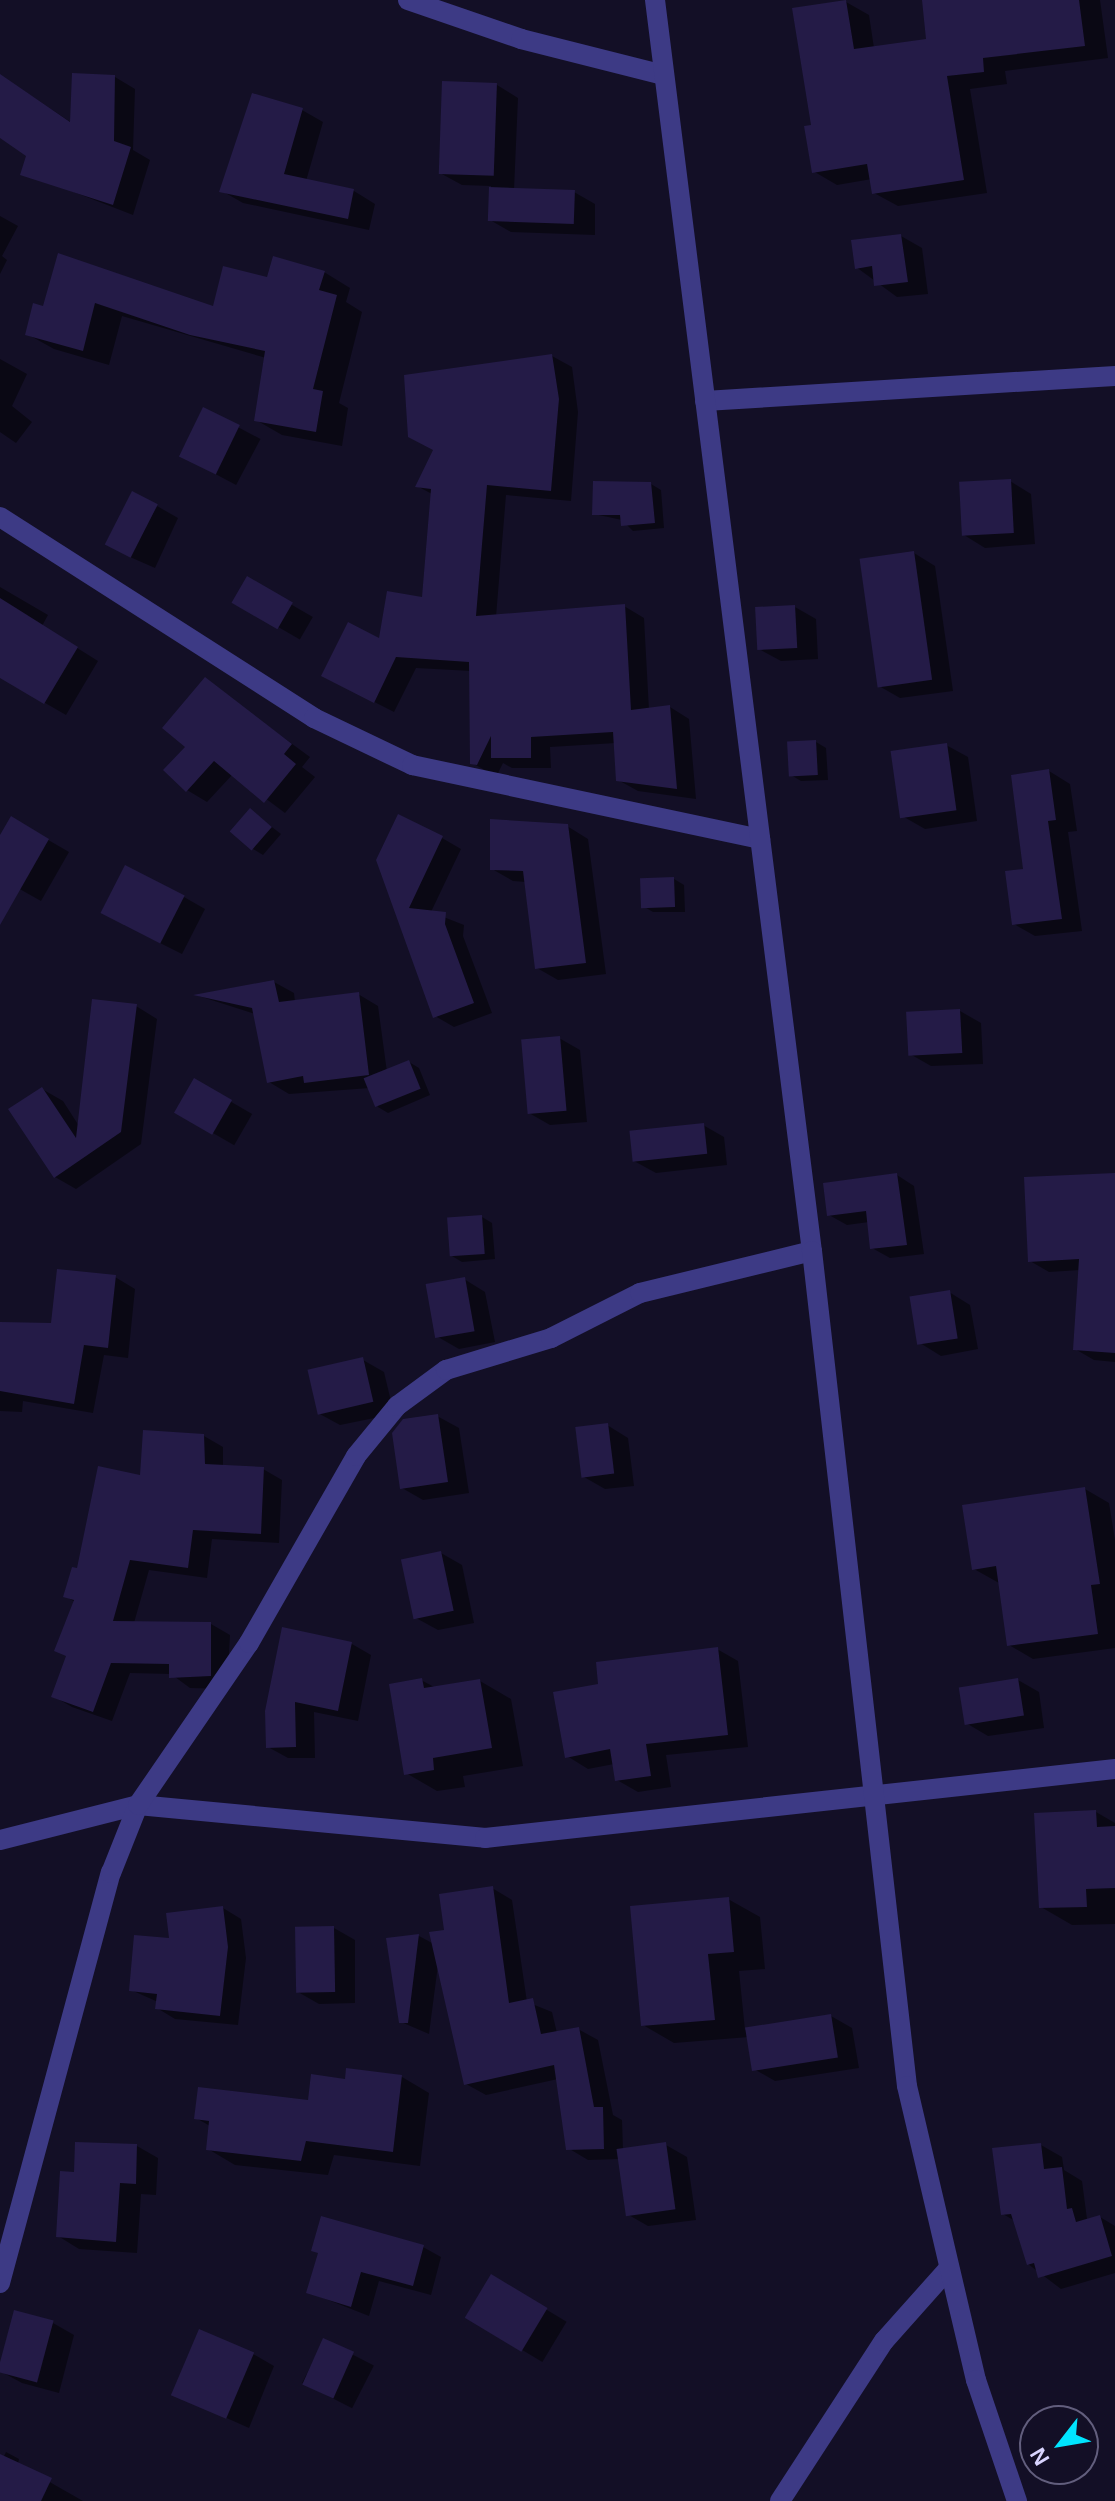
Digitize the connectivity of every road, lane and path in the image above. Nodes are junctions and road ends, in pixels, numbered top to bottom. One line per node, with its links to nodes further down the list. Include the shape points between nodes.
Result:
1 (408, 0): 3 (street, via 521,39)
2 (655, 0): 3 (street)
3 (663, 75): 5 (street)
4 (1115, 376): 5 (street)
5 (705, 401): 7 (street)
6 (0, 517): 7 (street, via 314,718 412,765)
7 (760, 839): 8 (street)
8 (812, 1251): 10 (street); 11 (street, via 640,1293 551,1338 446,1370 397,1406 356,1456 249,1643)
9 (1115, 1769): 10 (street)
10 (877, 1795): 11 (street, via 485,1838); 13 (street, via 907,2086)
11 (138, 1805): 12 (street); 14 (street, via 111,1873)
12 (0, 1840)
13 (949, 2268): 15 (street, via 884,2341); 16 (street, via 976,2380)
14 (0, 2283)
15 (780, 2501)
16 (1017, 2501)

